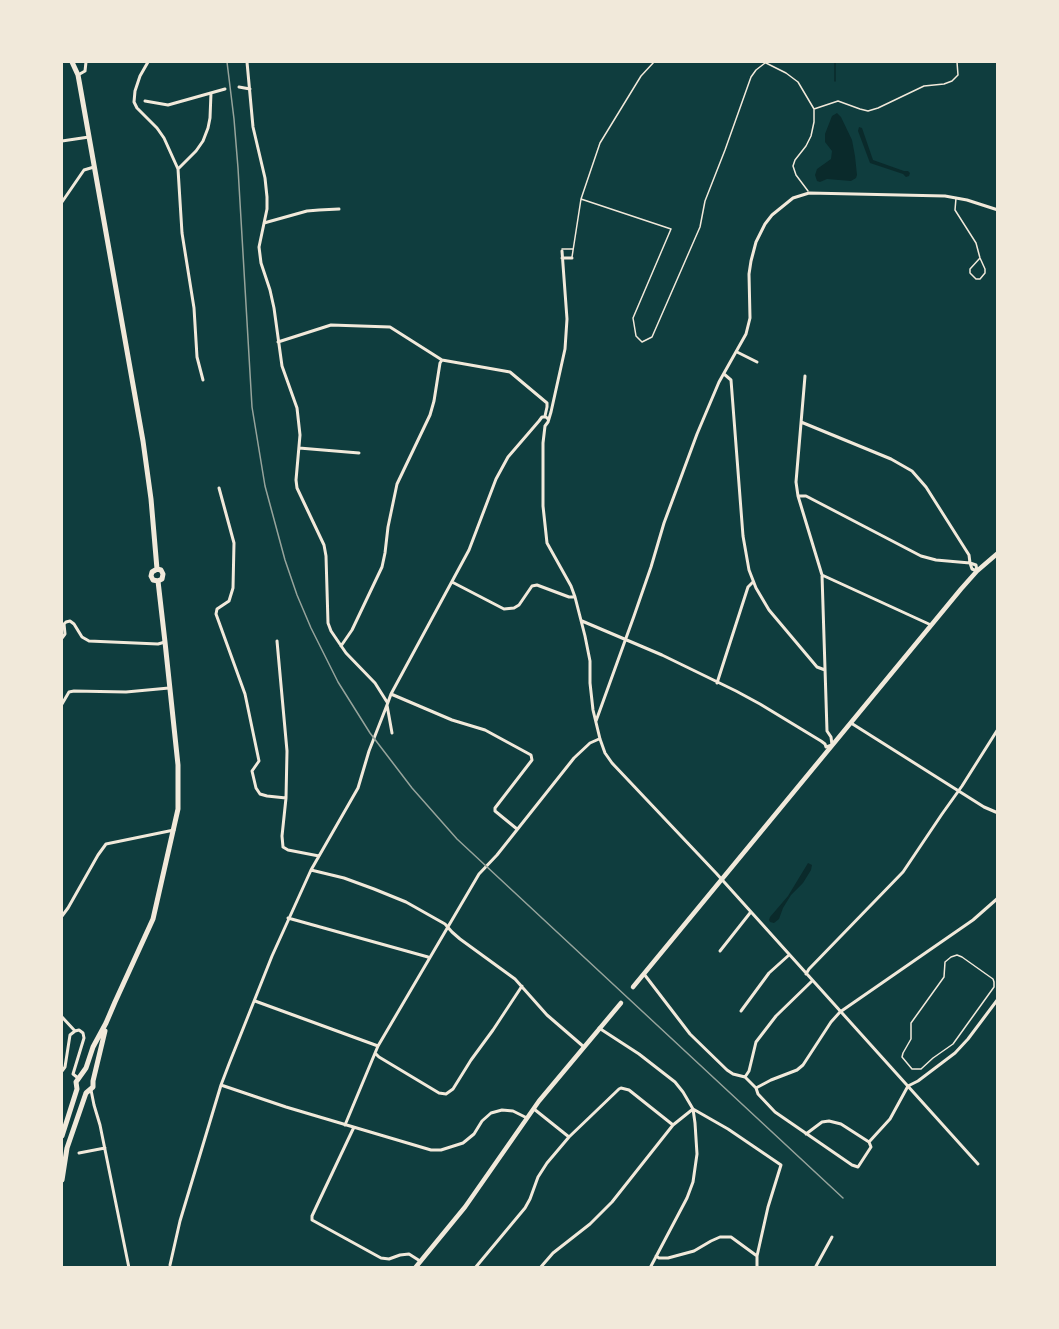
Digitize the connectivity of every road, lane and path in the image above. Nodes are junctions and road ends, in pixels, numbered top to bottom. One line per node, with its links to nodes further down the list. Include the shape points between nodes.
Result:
1 (72, 62): 8 (main road)
2 (86, 62): 8 (street, via 84,71)
3 (148, 62): 18 (street, via 133,99 164,138)
4 (248, 62): 10 (street)
5 (654, 62): 21 (lane, via 641,76 600,143)
6 (764, 62): 14 (lane, via 798,82); 21 (lane, via 751,77 705,201 700,227 652,338 642,342 636,336 633,318 671,229)
7 (957, 62): 14 (lane, via 958,75 952,81 924,86 878,108 868,111 838,101)
8 (78, 75): 15 (main road)
9 (239, 87): 10 (street)
10 (250, 88): 25 (street, via 253,127 267,197)
11 (225, 89): 12 (street)
12 (211, 93): 13 (street, via 168,105); 18 (street, via 210,118 203,141)
13 (145, 101)
14 (814, 109): 19 (lane, via 811,136 793,166)
15 (89, 137): 16 (street); 17 (main road)
16 (62, 141)
17 (94, 167): 22 (street, via 84,170); 61 (main road, via 143,441 157,569 151,576 158,583)
18 (178, 169): 37 (street, via 196,357)
19 (809, 193): 20 (street); 32 (street, via 793,198 772,214 756,242 749,274 750,318)
20 (956, 198): 24 (street); 30 (lane, via 955,210 976,243)
21 (581, 199): 26 (lane)
22 (62, 202)
23 (339, 209): 25 (street)
24 (998, 210)
25 (264, 223): 31 (street, via 259,247)
26 (573, 249): 27 (lane); 29 (lane)
27 (562, 250): 28 (street)
28 (562, 258): 29 (street); 38 (street, via 567,319)
29 (572, 258)
30 (980, 258): 30 (lane, via 986,269 976,279 970,269)
31 (278, 342): 33 (street, via 331,325 390,327); 45 (street, via 297,408)
32 (737, 352): 34 (street); 35 (street)
33 (442, 360): 39 (street, via 510,372); 62 (street, via 430,416 397,484 382,567)
34 (757, 362)
35 (724, 374): 54 (street, via 731,380 745,552); 59 (street, via 705,412 664,522)
36 (805, 376): 43 (street)
37 (203, 380)
38 (553, 400): 39 (street); 41 (street)
39 (546, 403): 40 (street)
40 (544, 416): 41 (street); 42 (street)
41 (549, 420): 44 (street)
42 (539, 421): 44 (street); 53 (street, via 508,457 493,483 469,550)
43 (801, 422): 48 (street); 50 (street, via 912,471 957,535)
44 (545, 426): 55 (street, via 543,495 547,543)
45 (299, 448): 46 (street); 62 (street, via 297,488 324,545 328,623)
46 (359, 453)
47 (219, 488): 76 (street, via 234,543 229,601 216,614 248,705 259,761 252,771 256,788 260,794)
48 (798, 496): 50 (street, via 806,496 921,556); 52 (street)
49 (998, 553): 51 (main road)
50 (970, 563): 51 (street, via 976,565)
51 (977, 571): 57 (main road)
52 (822, 574): 57 (street); 63 (street)
53 (452, 582): 55 (street, via 504,609 519,605 532,586 537,585); 66 (street)
54 (753, 582): 63 (street, via 769,610 818,667); 64 (street, via 748,587)
55 (575, 597): 56 (street)
56 (582, 621): 59 (street); 69 (street)
57 (931, 625): 70 (main road)
58 (62, 638): 61 (street, via 64,624 70,621 82,638 89,641)
59 (626, 639): 64 (street); 69 (street)
60 (276, 641): 76 (street, via 287,751)
61 (165, 642): 65 (main road)
62 (341, 647): 68 (street, via 375,683)
63 (825, 670): 74 (street)
64 (717, 683): 74 (street, via 760,704 826,747)
65 (169, 688): 67 (street, via 74,691); 78 (main road, via 179,778)
66 (391, 694): 68 (street); 79 (street, via 485,730 531,755 532,760 495,808)
67 (62, 704)
68 (387, 704): 72 (street); 80 (street, via 358,788)
69 (595, 721): 73 (street)
70 (851, 723): 74 (main road); 75 (street)
71 (998, 729): 75 (street)
72 (392, 733)
73 (600, 739): 79 (street, via 574,758); 82 (street, via 612,763)
74 (832, 745): 82 (main road)
75 (958, 791): 77 (street); 92 (street, via 903,872)
76 (286, 798): 80 (street, via 283,847)
77 (998, 813)
78 (175, 829): 85 (street, via 106,844); 103 (main road, via 153,919)
79 (517, 829): 87 (street, via 479,874)
80 (319, 856): 81 (street)
81 (310, 870): 86 (street); 87 (street, via 344,878 406,902)
82 (722, 880): 84 (street); 91 (main road)
83 (998, 898): 101 (street, via 973,920)
84 (750, 913): 88 (street); 89 (street)
85 (62, 916)
86 (288, 918): 90 (street); 98 (street)
87 (447, 927): 90 (street); 95 (street)
88 (720, 951)
89 (789, 955): 92 (street); 100 (street, via 769,973)
90 (429, 957): 106 (street)
91 (644, 974): 96 (main road); 111 (street, via 690,1034 727,1070)
92 (806, 974): 94 (street)
93 (988, 975): 93 (lane, via 994,987 953,1044 921,1070 909,1067 902,1057 911,1039 911,1023 944,977 948,959 962,957)
94 (812, 981): 101 (street); 111 (street, via 756,1042)
95 (522, 986): 107 (street, via 547,1015); 108 (street, via 446,1094)
96 (633, 987)
97 (998, 999): 114 (street, via 955,1053)
98 (255, 1001): 106 (street); 113 (street)
99 (621, 1003): 104 (main road)
100 (741, 1011)
101 (840, 1012): 114 (street); 115 (street, via 797,1070)
102 (62, 1017): 105 (street)
103 (106, 1023): 110 (main road); 112 (main road)
104 (599, 1028): 107 (main road); 119 (street, via 675,1082)
105 (75, 1031): 109 (street, via 70,1035); 110 (street, via 79,1030 84,1038 73,1072)
106 (378, 1046): 108 (street)
107 (584, 1047): 118 (main road)
108 (376, 1053): 121 (street)
109 (62, 1071)
110 (80, 1077): 112 (main road, via 88,1076); 116 (main road)
111 (745, 1077): 115 (street)
112 (93, 1081): 117 (main road)
113 (221, 1085): 121 (street); 136 (street)
114 (908, 1086): 127 (street, via 890,1119); 130 (street)
115 (756, 1088): 124 (street, via 775,1112)
116 (77, 1089): 117 (main road); 125 (main road)
117 (89, 1091): 128 (street); 131 (main road, via 67,1148)
118 (534, 1109): 120 (main road); 126 (street)
119 (693, 1109): 122 (street); 133 (street, via 697,1154 693,1182); 134 (street, via 781,1165)
120 (527, 1118): 123 (street, via 513,1111 491,1113 462,1143 441,1150 415,1147); 135 (main road, via 465,1207)
121 (345, 1125): 123 (street)
122 (673, 1125): 126 (street, via 629,1090 621,1088); 140 (street, via 612,1202)
123 (354, 1127): 135 (street, via 312,1220 381,1258 409,1254)
124 (806, 1134): 127 (street, via 829,1120); 127 (street, via 858,1167 872,1147)
125 (62, 1136)
126 (569, 1137): 139 (street, via 538,1177 525,1208)
127 (869, 1142)
128 (105, 1148): 129 (street); 137 (street)
129 (79, 1153)
130 (978, 1164)
131 (62, 1180)
132 (832, 1237): 143 (street)
133 (656, 1256): 134 (street, via 668,1258 694,1251 726,1237); 141 (street)
134 (757, 1256): 142 (street)
135 (420, 1261): 138 (main road)
136 (170, 1265)
137 (129, 1268)
138 (415, 1268)
139 (475, 1268)
140 (540, 1268)
141 (650, 1268)
142 (757, 1268)
143 (814, 1268)

